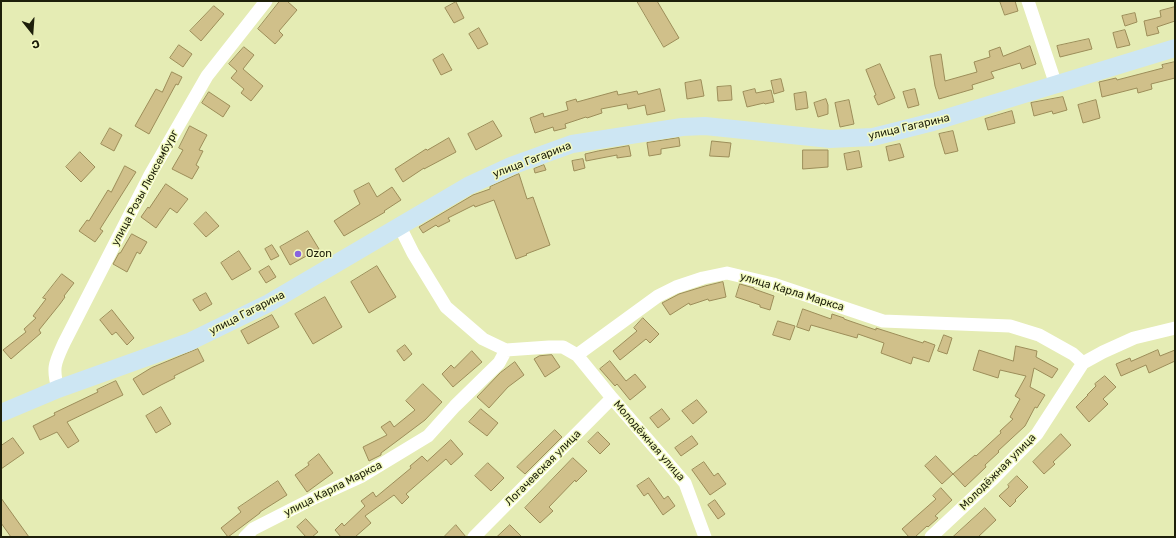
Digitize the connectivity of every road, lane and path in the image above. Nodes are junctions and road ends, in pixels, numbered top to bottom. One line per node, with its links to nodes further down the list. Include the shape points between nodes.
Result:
1 (266, 1): 10 (street, улица Розы Люксембург, via 207,76 150,175 61,349 54,374)
2 (1028, 1): 4 (street)
3 (1175, 48): 4 (main road, улица Гагарина)
4 (1056, 85): 5 (main road, улица Гагарина, via 873,137 830,139 705,126 682,126 572,144 511,166 468,186)
5 (400, 227): 7 (street, via 446,307 483,339); 10 (main road, улица Гагарина, via 270,304 195,339)
6 (1175, 328): 9 (street, Молодёжная улица, via 1134,338)
7 (506, 350): 8 (street, via 549,347 563,348); 13 (street, улица Карла Маркса, via 500,363 428,436 362,476 253,529)
8 (577, 355): 9 (street, улица Карла Маркса, via 658,296 703,278 727,273 773,284 883,321 1010,326 1039,335 1073,354); 11 (street, Молодёжная улица)
9 (1083, 363): 16 (street, Молодёжная улица, via 1037,434)
10 (58, 389): 12 (main road, улица Гагарина)
11 (612, 398): 14 (street, Логачевская улица); 15 (street, Молодёжная улица, via 685,483)
12 (1, 413)
13 (245, 537)
14 (474, 537)
15 (705, 537)
16 (931, 537)

